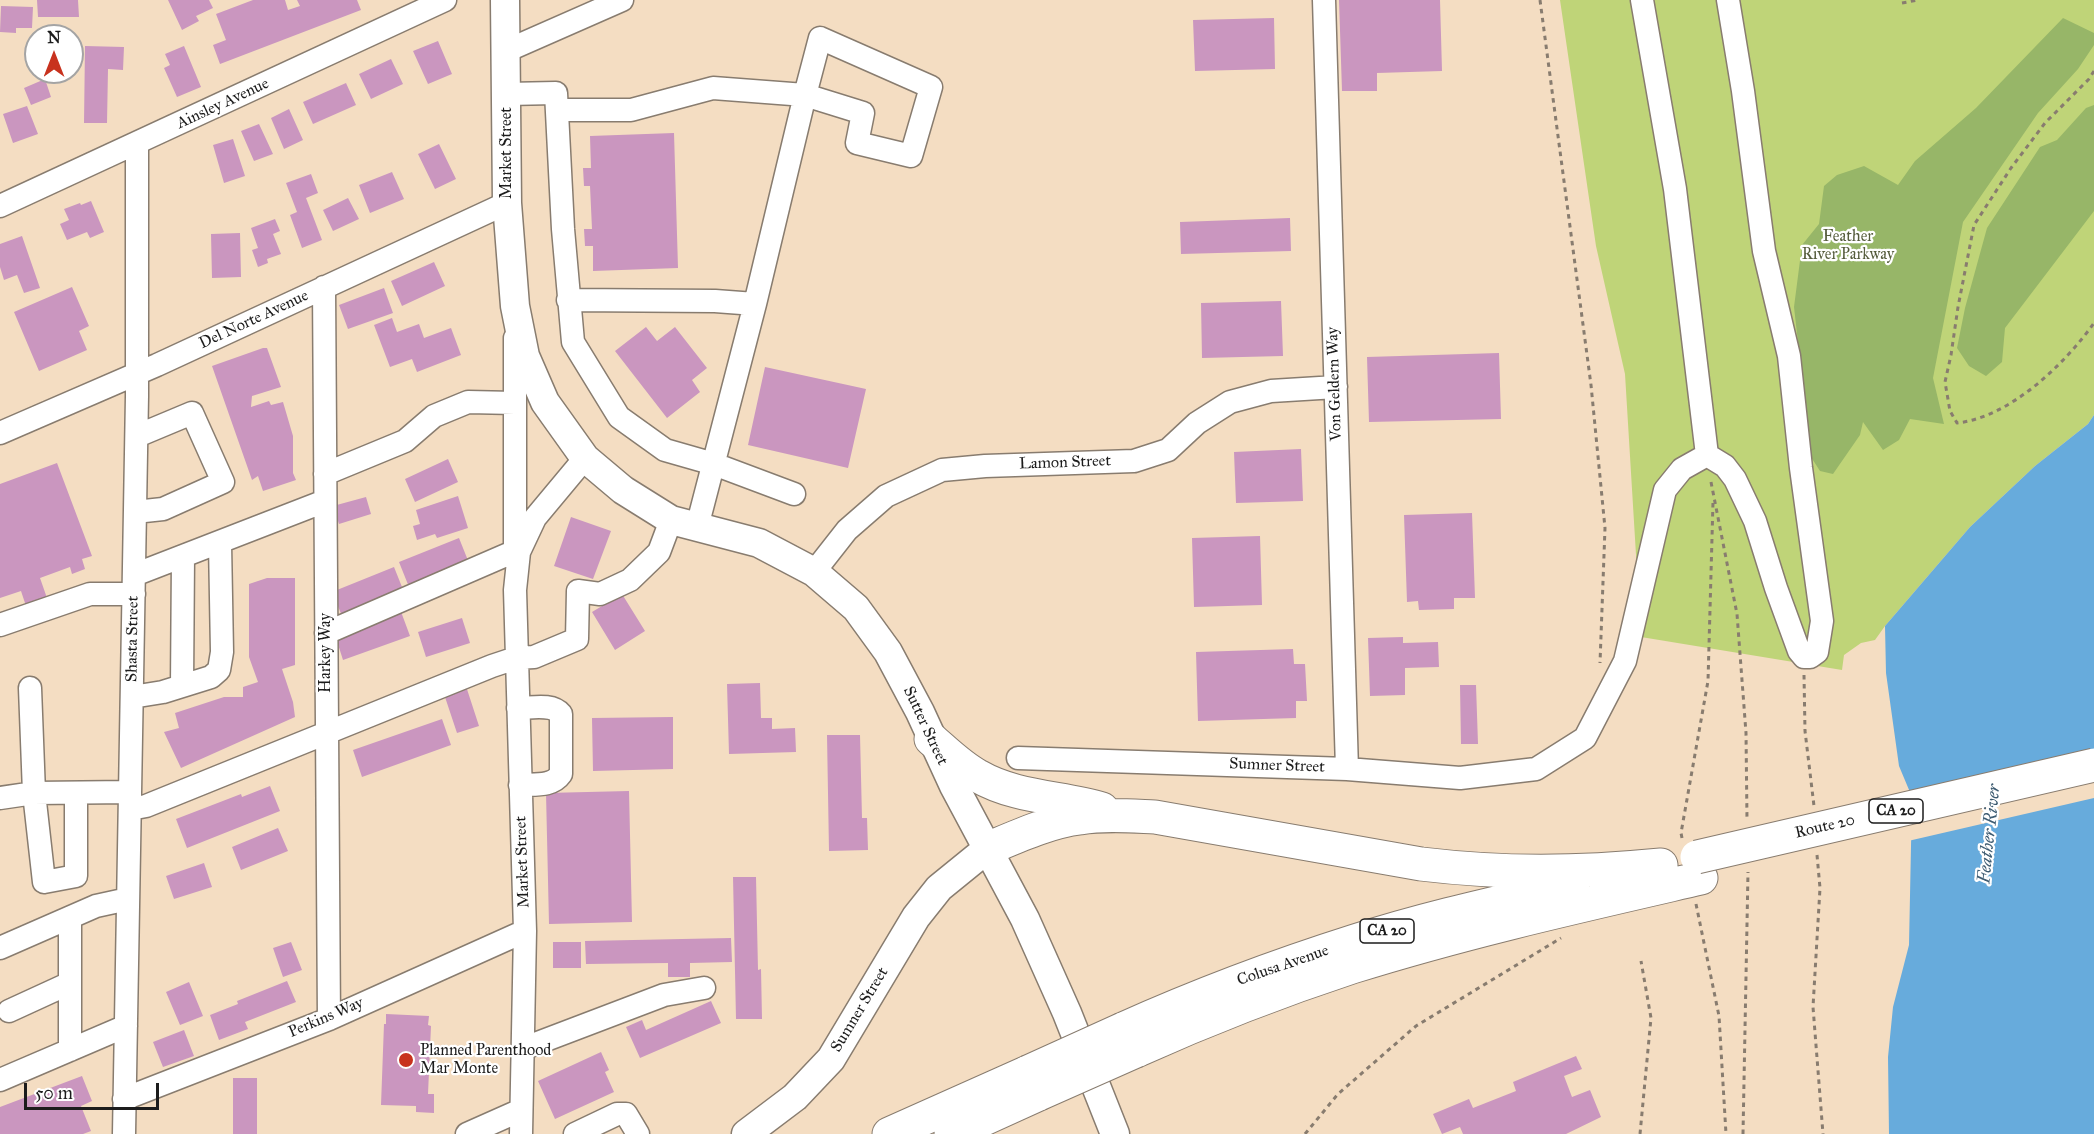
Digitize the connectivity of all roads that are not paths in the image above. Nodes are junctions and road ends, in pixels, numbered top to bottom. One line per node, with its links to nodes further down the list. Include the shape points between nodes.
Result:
1 (445, 0): 11 (street, Ainsley Avenue)
2 (505, 0): 7 (main road, Market Street)
3 (622, 0): 7 (street)
4 (1324, 0): 19 (street, Von Geldern Way)
5 (1642, 0): 23 (street, via 1675,189)
6 (1728, 0): 23 (street, via 1764,251 1789,356 1822,621 1816,652 1810,657 1804,657 1796,642 1755,522 1735,479 1725,466)
7 (506, 51): 8 (main road, Market Street)
8 (507, 94): 10 (street, via 556,93); 12 (main road, Market Street)
9 (805, 95): 9 (street, via 820,38 931,87 911,156 857,142 863,113); 10 (street, via 713,88 631,110); 16 (street)
10 (557, 110): 15 (street)
11 (137, 144): 13 (street, Ainsley Avenue); 18 (street, Shasta Street)
12 (507, 203): 14 (street, Del Norte Avenue); 17 (main road, Market Street)
13 (0, 207)
14 (324, 287): 18 (street, Del Norte Avenue); 26 (street, Harkey Way)
15 (568, 300): 16 (street); 25 (street, via 573,342 619,417 665,450)
16 (755, 304): 25 (street)
17 (515, 306): 20 (street, Market Street); 24 (main road, Market Street, via 525,356 545,402)
18 (138, 374): 21 (street, Del Norte Avenue); 22 (street, Shasta Street)
19 (1336, 387): 34 (street, Lamon Street, via 1271,391 1230,402 1197,423 1168,450 1134,461 942,470 886,496 847,530); 47 (street, Von Geldern Way)
20 (515, 403): 26 (street, via 468,402 434,416 405,441); 32 (street, Market Street)
21 (0, 434)
22 (137, 436): 29 (street, Shasta Street); 29 (street, via 192,413 224,482 163,509)
23 (1707, 455): 47 (street, Sumner Street, via 1682,469 1665,490 1625,661 1585,738 1536,769 1460,778)
24 (585, 458): 30 (main road, Sutter Street, via 623,490); 32 (street, Market Street, via 535,518)
25 (714, 464): 27 (street); 30 (street)
26 (326, 474): 28 (street, Harkey Way)
27 (794, 494)
28 (326, 501): 31 (street); 37 (street, Harkey Way)
29 (135, 512): 35 (street, Shasta Street)
30 (684, 524): 34 (main road, Sutter Street, via 759,543); 38 (street, via 630,580 600,594 578,591 577,639 534,657)
31 (220, 543): 33 (street); 39 (street, via 219,670 211,678)
32 (518, 550): 37 (street); 38 (street, Market Street)
33 (183, 557): 35 (street); 39 (street)
34 (814, 572): 44 (main road, Sutter Street, via 856,608 888,652)
35 (134, 584): 36 (street, via 90,594); 41 (street, Shasta Street)
36 (0, 625)
37 (326, 633): 43 (street, Harkey Way)
38 (516, 658): 42 (street, Market Street); 43 (street)
39 (182, 686): 41 (street)
40 (30, 688): 50 (street)
41 (132, 697): 53 (street, Shasta Street)
42 (518, 708): 48 (street, Market Street); 48 (street, via 549,707 561,714 561,774 549,783)
43 (327, 732): 53 (street, via 146,806); 65 (street, Harkey Way)
44 (931, 739): 54 (highway, via 978,777 994,784); 55 (main road, Sutter Street)
45 (1018, 758): 47 (street, Sumner Street)
46 (2094, 765): 57 (highway, Route 20 / CA 20, bridge)
47 (1347, 769)
48 (520, 785): 60 (street, Market Street)
49 (2094, 788): 57 (highway, Route 20 / CA 20)
50 (34, 793): 51 (street); 51 (street, via 44,882 76,876); 52 (street)
51 (76, 793): 53 (street)
52 (0, 798)
53 (130, 801): 58 (street, Shasta Street)
54 (1121, 815): 55 (highway, via 1079,818 1028,832); 56 (highway, via 1155,817 1461,869 1543,873)
55 (987, 849): 79 (main road, Sumner Street, via 939,888 916,917 831,1059 795,1097); 83 (main road, Sutter Street, via 1030,929)
56 (1661, 865): 57 (highway, Colusa Avenue / CA 20); 67 (highway, Colusa Avenue / CA 20, via 1494,903 1355,941 1240,980)
57 (1694, 867): 67 (highway, Colusa Avenue / CA 20, via 1353,967)
58 (128, 899): 59 (street, via 96,906); 66 (street, Shasta Street)
59 (70, 918): 61 (street); 62 (street)
60 (525, 931): 65 (street, Perkins Way); 68 (street, Market Street)
61 (0, 948)
62 (70, 982): 64 (street); 69 (street)
63 (704, 988): 68 (street, via 664,994)
64 (9, 1011)
65 (329, 1019): 72 (street, Perkins Way)
66 (126, 1026): 69 (street); 72 (street, Shasta Street)
67 (1134, 1048): 71 (highway, Colusa Avenue / CA 20, bridge)
68 (522, 1049): 73 (street, Market Street)
69 (70, 1050): 70 (street)
70 (0, 1080)
71 (1040, 1092): 80 (highway, Colusa Avenue / CA 20); 81 (highway, Colusa Avenue / CA 20); 82 (highway)
72 (124, 1099): 74 (street, Shasta Street)
73 (521, 1110): 75 (street); 76 (street, Market Street)
74 (124, 1134)
75 (467, 1134)
76 (521, 1134)
77 (575, 1134): 78 (street, via 617,1114 626,1114)
78 (638, 1134)
79 (746, 1134)
80 (889, 1134)
81 (951, 1134)
82 (1004, 1134)
83 (1115, 1134)

